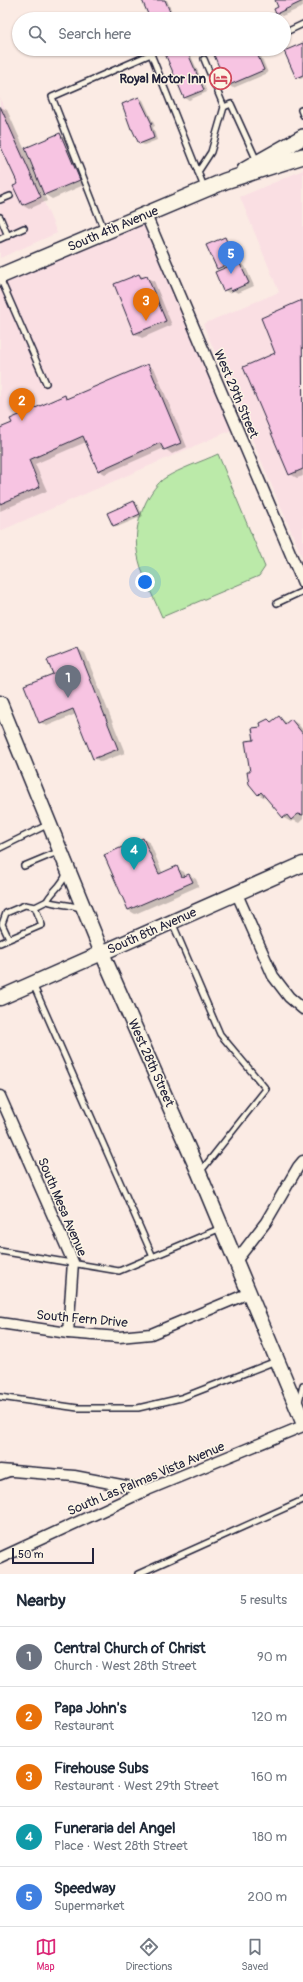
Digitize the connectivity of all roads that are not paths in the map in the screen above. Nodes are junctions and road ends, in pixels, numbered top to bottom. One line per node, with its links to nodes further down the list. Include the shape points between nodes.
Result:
1 (303, 24): 2 (lane)
2 (291, 30)
3 (146, 56): 18 (lane, via 52,96)
4 (152, 56): 10 (lane)
5 (204, 60): 6 (lane)
6 (224, 107): 9 (lane, via 231,104); 10 (lane, via 211,152)
7 (303, 137): 9 (main road, South 4th Avenue)
8 (303, 156): 11 (main road, South 4th Avenue)
9 (257, 162): 11 (main road, South 4th Avenue)
10 (198, 172): 12 (lane)
11 (225, 182): 12 (main road, South 4th Avenue)
12 (204, 190): 15 (main road, South 4th Avenue)
13 (10, 196): 14 (lane)
14 (0, 200)
15 (146, 215): 18 (main road, South 4th Avenue); 23 (street, West 29th Street)
16 (0, 217): 19 (lane)
17 (24, 228): 19 (lane)
18 (105, 232): 21 (main road, South 4th Avenue)
19 (8, 236): 20 (lane)
20 (0, 239)
21 (0, 277): 22 (lane)
22 (46, 383)
23 (303, 583)
24 (303, 591): 25 (lane)
25 (277, 602)
26 (0, 703): 27 (street, West 28th Street)
27 (50, 824): 28 (lane); 29 (street, West 28th Street)
28 (0, 848)
29 (60, 851): 31 (lane); 32 (street, West 28th Street)
30 (303, 864): 33 (street, South 8th Avenue)
31 (24, 866)
32 (68, 869): 34 (lane, via 63,882); 36 (street, West 28th Street)
33 (237, 894): 37 (street, South 8th Avenue); 43 (street, via 273,976 288,997)
34 (47, 901): 35 (lane); 36 (lane)
35 (35, 907): 38 (lane, via 42,925); 38 (lane, via 25,905 6,913 2,924)
36 (85, 910): 40 (street, West 28th Street)
37 (172, 922): 40 (street, South 8th Avenue); 46 (lane, via 220,1034 266,1089)
38 (9, 939): 39 (lane)
39 (0, 943)
40 (102, 953): 41 (street, South 8th Avenue); 46 (street, West 28th Street)
41 (33, 983): 42 (street, South 8th Avenue); 49 (lane)
42 (0, 998)
43 (303, 1009)
44 (0, 1096): 51 (street, South Mesa Avenue)
45 (303, 1162): 50 (street, via 266,1222)
46 (199, 1173): 47 (street, West 28th Street)
47 (222, 1228): 49 (lane); 50 (street, West 28th Street)
48 (0, 1251): 51 (lane)
49 (153, 1258): 51 (lane, via 119,1271)
50 (236, 1261): 52 (street, West 28th Street)
51 (73, 1262): 54 (street, South Mesa Avenue)
52 (249, 1293): 54 (street, South Fern Drive, via 151,1334 119,1337); 55 (street, West 28th Street)
53 (0, 1323): 54 (street, South Fern Drive)
54 (68, 1333)
55 (277, 1361): 57 (lane, via 181,1398 138,1408 78,1408); 58 (street, West 28th Street)
56 (303, 1385): 58 (lane)
57 (0, 1397)
58 (298, 1409): 59 (street, West 28th Street)
59 (303, 1422)
60 (303, 1426): 64 (street, South Las Palmas Vista Avenue)
61 (0, 1470): 62 (street)
62 (13, 1472): 63 (lane); 64 (street, via 74,1476)
63 (0, 1477)
64 (147, 1490): 66 (street, South Las Palmas Vista Avenue)
65 (303, 1500): 67 (lane)
66 (0, 1558)
67 (138, 1574)

